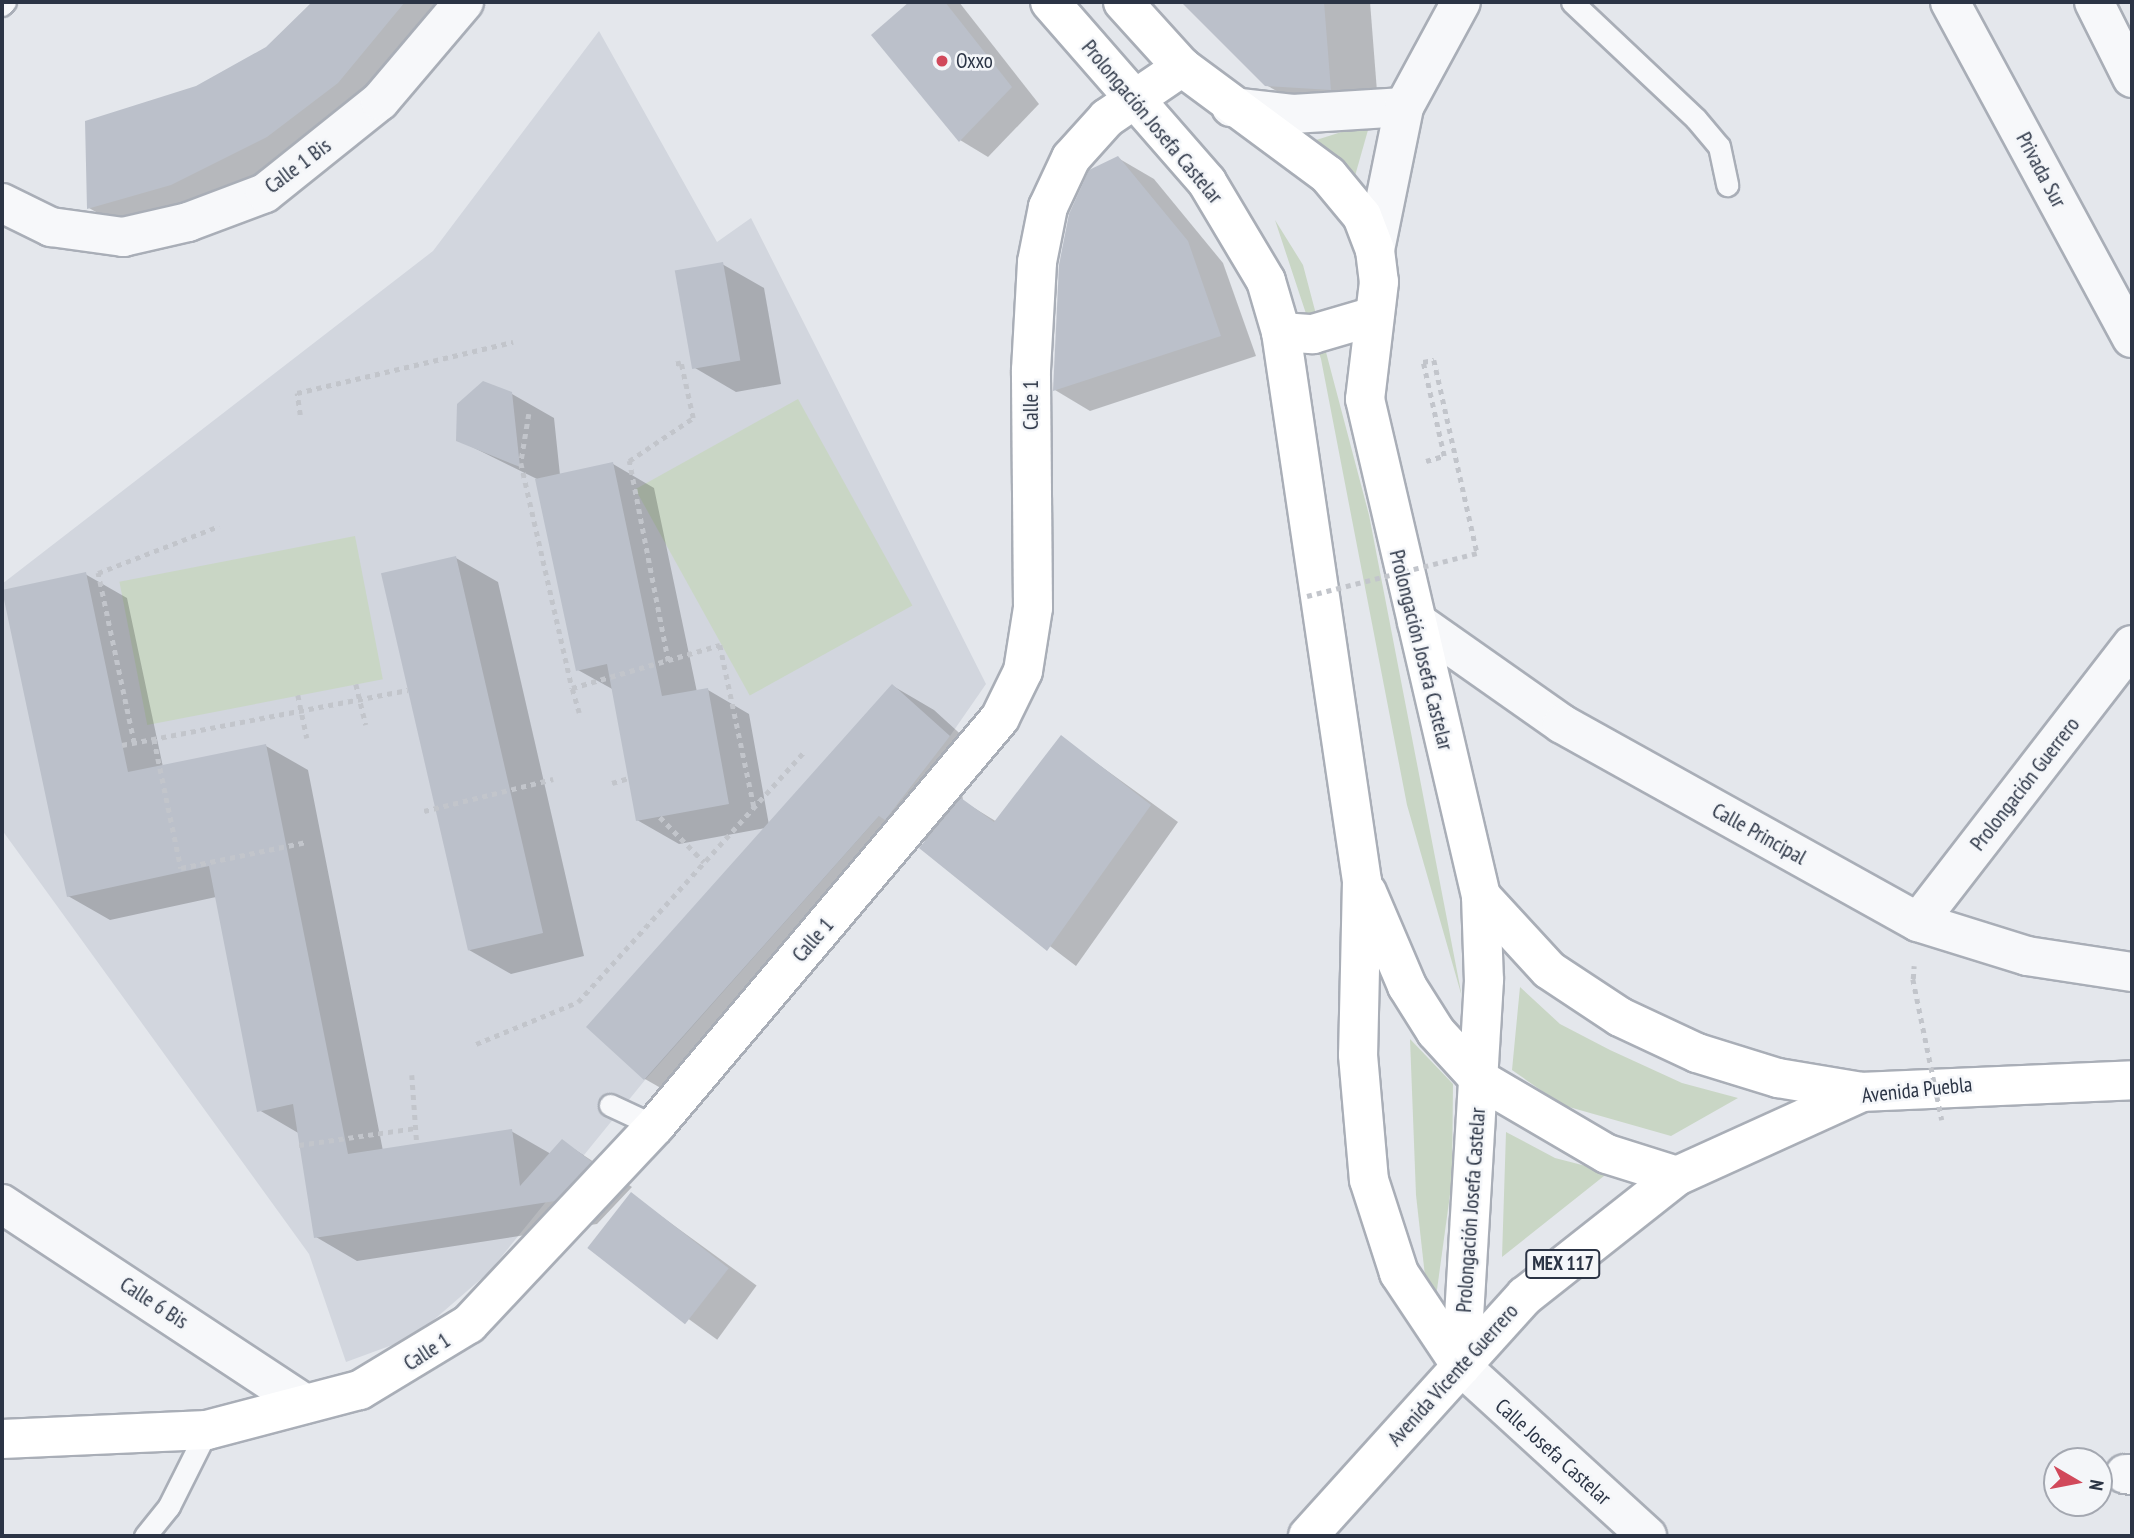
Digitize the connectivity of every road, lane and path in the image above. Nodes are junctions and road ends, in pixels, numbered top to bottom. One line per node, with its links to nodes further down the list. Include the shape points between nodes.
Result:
1 (464, 2): 14 (street, Calle 1 Bis, via 380,101 265,193 188,222 123,237 51,227)
2 (1050, 2): 10 (main road, Prolongación Josefa Castelar)
3 (1123, 2): 8 (main road, Prolongación Josefa Castelar)
4 (1461, 2): 12 (street)
5 (1572, 2): 13 (lane, via 1704,128 1719,146)
6 (1950, 2): 18 (street, Privada Sur)
7 (2094, 2): 9 (street)
8 (1182, 67): 10 (main road, Calle 1); 11 (main road, Prolongación Josefa Castelar)
9 (2132, 78)
10 (1130, 98): 17 (main road, Prolongación Josefa Castelar, via 1207,182 1237,224 1266,281); 62 (main road, Calle 1, via 1071,158 1048,207 1037,262 1033,608 1023,671 974,752)
11 (1231, 107): 12 (street, via 1293,114); 15 (main road, Prolongación Josefa Castelar, via 1336,183 1362,216)
12 (1404, 107): 15 (street)
13 (1727, 186)
14 (2, 203)
15 (1375, 250): 16 (main road, Prolongación Josefa Castelar)
16 (1374, 316): 17 (main road, via 1313,334); 26 (main road, Prolongación Josefa Castelar, via 1365,399)
17 (1281, 332): 50 (main road, Prolongación Josefa Castelar)
18 (2132, 338)
19 (513, 342): 22 (path, via 297,393)
20 (672, 365): 28 (path, via 681,363 693,418 629,461)
21 (529, 414): 30 (path, via 521,463)
22 (300, 415)
23 (1444, 456): 25 (path, bridge, via 1423,362 1434,360 1477,553)
24 (219, 526): 39 (path, via 98,573)
25 (1307, 596)
26 (1417, 622): 51 (main road, Prolongación Josefa Castelar); 52 (street, Calle Principal, via 1562,724)
27 (2132, 645): 52 (street, Prolongación Guerrero)
28 (668, 660): 30 (path); 45 (path, via 720,645)
29 (356, 684): 33 (path)
30 (572, 688): 35 (path)
31 (408, 690): 33 (path)
32 (298, 695): 34 (path)
33 (360, 699): 34 (path); 36 (path)
34 (301, 711): 37 (path); 38 (path)
35 (579, 713)
36 (366, 724)
37 (307, 738)
38 (154, 739): 39 (path); 48 (path, via 181,868)
39 (134, 743): 40 (path)
40 (122, 745)
41 (805, 751): 45 (path)
42 (628, 778): 44 (path)
43 (553, 779): 46 (path)
44 (612, 783)
45 (754, 808): 49 (path)
46 (424, 811)
47 (660, 817): 49 (path)
48 (306, 842)
49 (705, 862): 55 (path, via 578,1002)
50 (1362, 881): 57 (main road, via 1408,986 1436,1032); 68 (main road, Prolongación Josefa Castelar, via 1359,1055 1369,1180 1399,1273)
51 (1480, 896): 57 (main road, Prolongación Josefa Castelar); 59 (main road, via 1549,970 1620,1017 1697,1053 1766,1075)
52 (1918, 922): 53 (street, Calle Principal, via 2027,956)
53 (2132, 972)
54 (1913, 979): 61 (path, bridge)
55 (476, 1045)
56 (412, 1075): 63 (path)
57 (1479, 1079): 66 (main road, via 1607,1154); 68 (main road, Prolongación Josefa Castelar)
58 (2132, 1080): 59 (main road, Avenida Puebla / MEX 117)
59 (1862, 1092): 66 (main road, Avenida Puebla / MEX 117)
60 (610, 1105): 62 (lane)
61 (1942, 1120)
62 (655, 1126): 69 (main road, Calle 1, via 469,1324 372,1384)
63 (415, 1128): 64 (path); 65 (path)
64 (417, 1144)
65 (299, 1145)
66 (1677, 1176): 68 (main road, Avenida Vicente Guerrero / MEX 117, via 1525,1296)
67 (2, 1204): 69 (street, Calle 6 Bis)
68 (1461, 1366): 73 (main road, Avenida Vicente Guerrero / MEX 117); 74 (street, Calle Josefa Castelar)
69 (305, 1404): 70 (main road, Calle 1)
70 (207, 1430): 71 (main road, Calle 1); 72 (lane, via 169,1506)
71 (2, 1439)
72 (145, 1536)
73 (1307, 1536)
74 (1647, 1536)

